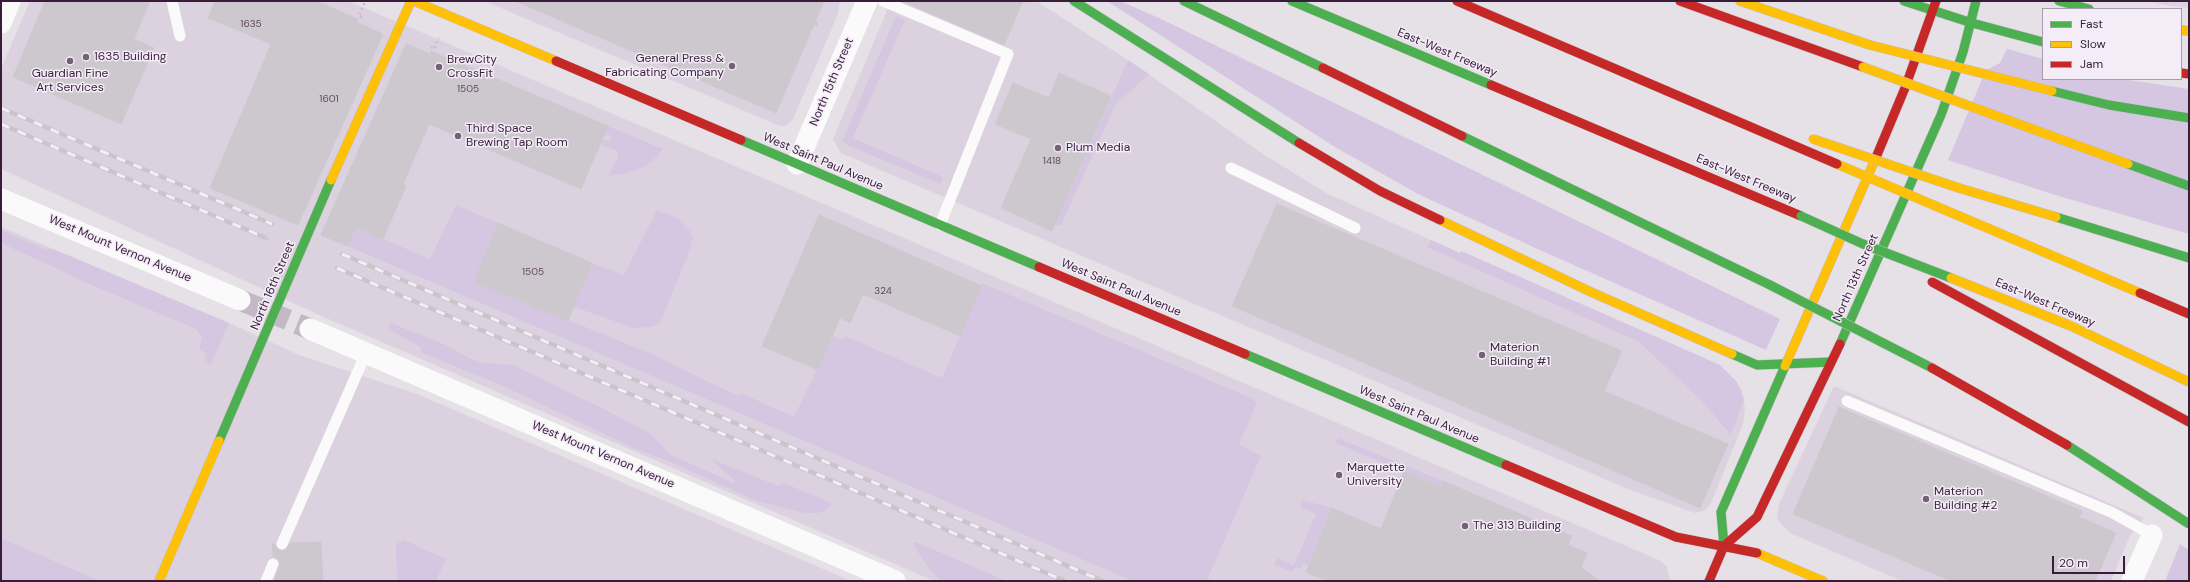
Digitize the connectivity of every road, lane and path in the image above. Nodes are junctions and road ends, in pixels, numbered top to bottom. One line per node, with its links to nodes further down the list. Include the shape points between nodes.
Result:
1 (10, 1): 22 (street)
2 (172, 1): 25 (lane)
3 (365, 1): 20 (path, via 359,16)
4 (410, 1): 53 (main road, North 16th Street, bridge)
5 (414, 1): 31 (main road, West Saint Paul Avenue)
6 (867, 1): 31 (street, North 15th Street)
7 (883, 1): 35 (lane, via 1008,54)
8 (1074, 1): 44 (main road, via 1380,192 1591,292 1757,365)
9 (1184, 1): 48 (main road, bridge, via 1896,348 2051,435)
10 (1292, 1): 37 (main road, East-West Freeway, bridge)
11 (1457, 1): 27 (main road)
12 (1680, 1): 33 (main road, bridge)
13 (1740, 1): 28 (main road, bridge, via 1870,46 2102,103)
14 (1904, 1): 19 (main road)
15 (1936, 1): 19 (main road, North 13th Street)
16 (1976, 1): 23 (main road, North 13th Street)
17 (2059, 1): 18 (main road)
18 (2088, 6)
19 (1934, 10): 23 (main road); 44 (main road, North 13th Street, via 1905,88)
20 (362, 17)
21 (818, 20): 24 (path)
22 (1, 23)
23 (1972, 23): 26 (main road); 43 (main road, North 13th Street, via 1941,115)
24 (816, 26)
25 (180, 36)
26 (2042, 42)
27 (1667, 92): 29 (main road, bridge); 40 (main road, bridge)
28 (2189, 118)
29 (1778, 128)
30 (1801, 135): 38 (main road, bridge, via 1974,193)
31 (797, 164): 35 (main road, West Saint Paul Avenue)
32 (1231, 168): 36 (lane)
33 (2189, 186)
34 (1, 199): 39 (street, West Mount Vernon Avenue)
35 (940, 225): 51 (main road, West Saint Paul Avenue, via 1676,537)
36 (1356, 228)
37 (1863, 244): 45 (main road, East-West Freeway, bridge, via 2071,326); 47 (main road, bridge)
38 (2189, 258)
39 (240, 300)
40 (2189, 314)
41 (310, 329): 42 (street, West Mount Vernon Avenue)
42 (366, 353): 50 (lane); 55 (street, West Mount Vernon Avenue)
43 (1831, 362): 44 (main road); 51 (main road, North 13th Street, via 1758,517)
44 (1786, 364): 51 (main road, North 13th Street, via 1720,512)
45 (2189, 382)
46 (1847, 401): 49 (lane, via 2113,513)
47 (2189, 422)
48 (2189, 524)
49 (2152, 535): 58 (street)
50 (282, 544)
51 (1724, 546): 56 (main road, North 13th Street); 57 (main road, West Saint Paul Avenue, via 1761,554)
52 (273, 564): 54 (lane)
53 (159, 581)
54 (266, 581)
55 (895, 581)
56 (1709, 581)
57 (1823, 581)
58 (2132, 581)

